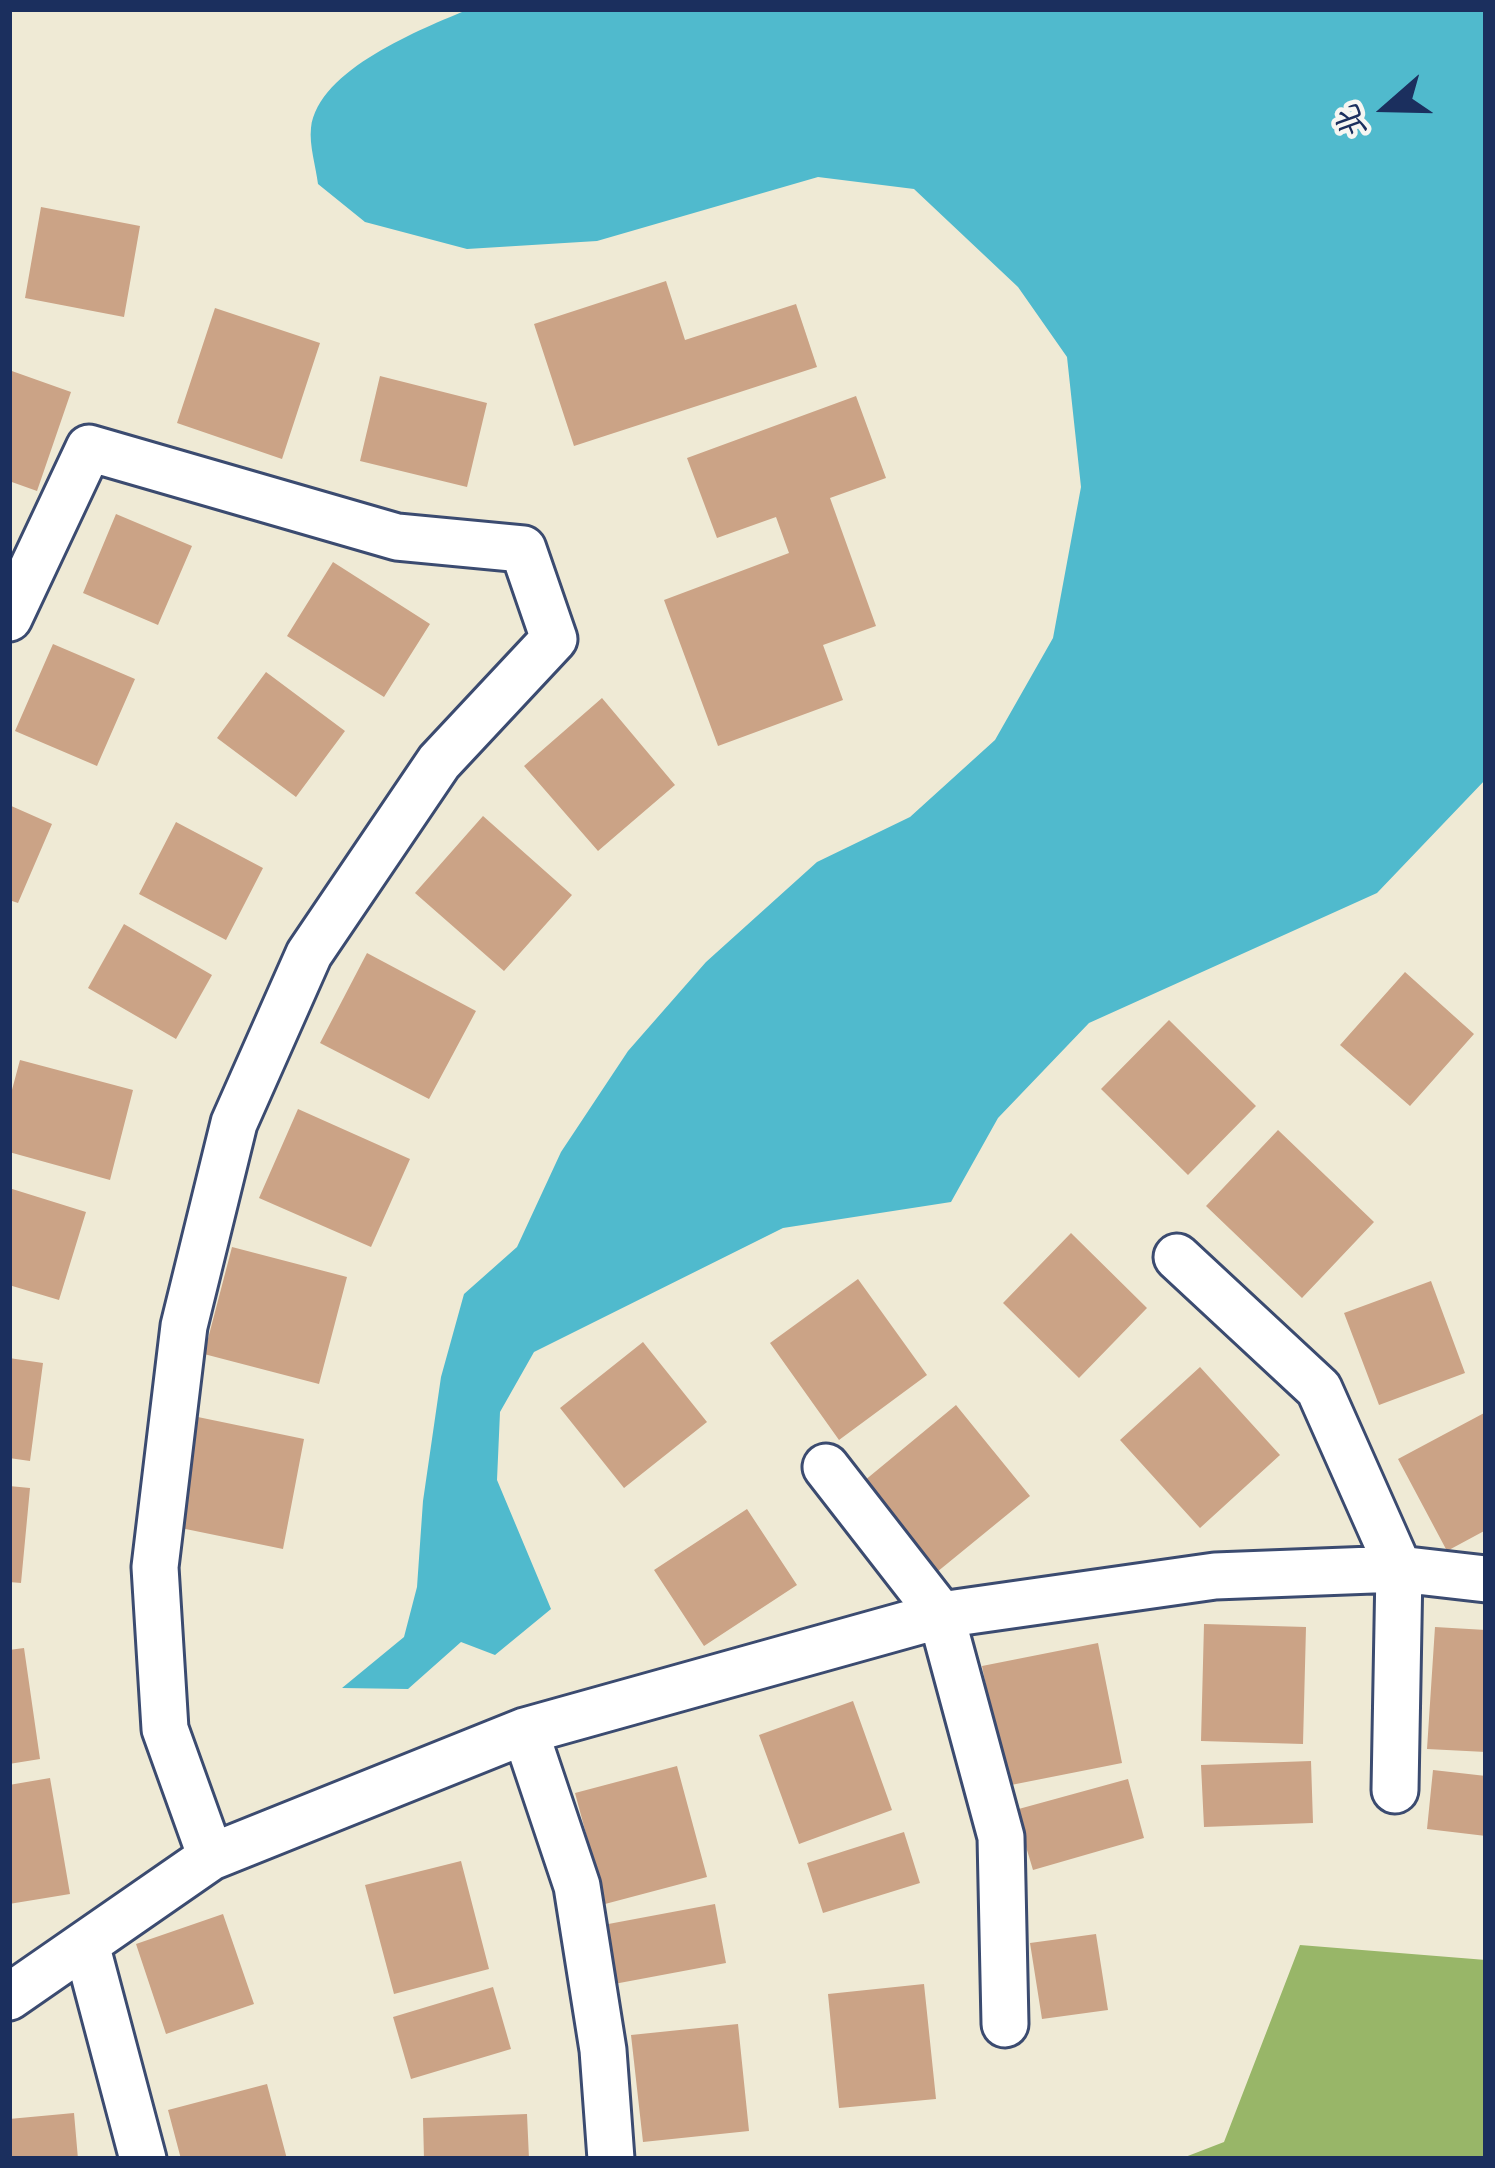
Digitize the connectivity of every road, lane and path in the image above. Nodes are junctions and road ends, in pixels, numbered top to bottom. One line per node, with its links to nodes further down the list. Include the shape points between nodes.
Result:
1 (9, 618): 9 (lane, via 89,448 397,537 523,548 554,639 439,762 310,954 234,1123 184,1326 155,1567 165,1729)
2 (1177, 1257): 4 (lane, via 1319,1389)
3 (826, 1468): 6 (lane)
4 (1399, 1569): 5 (lane); 6 (lane, via 1215,1576); 8 (lane)
5 (1486, 1579)
6 (941, 1616): 7 (lane); 12 (lane, via 1001,1838)
7 (524, 1731): 9 (lane); 14 (lane, via 577,1886)
8 (1394, 1790)
9 (211, 1856): 10 (lane)
10 (86, 1944): 11 (lane); 13 (lane)
11 (9, 1997)
12 (1005, 2024)
13 (143, 2159)
14 (611, 2159)

